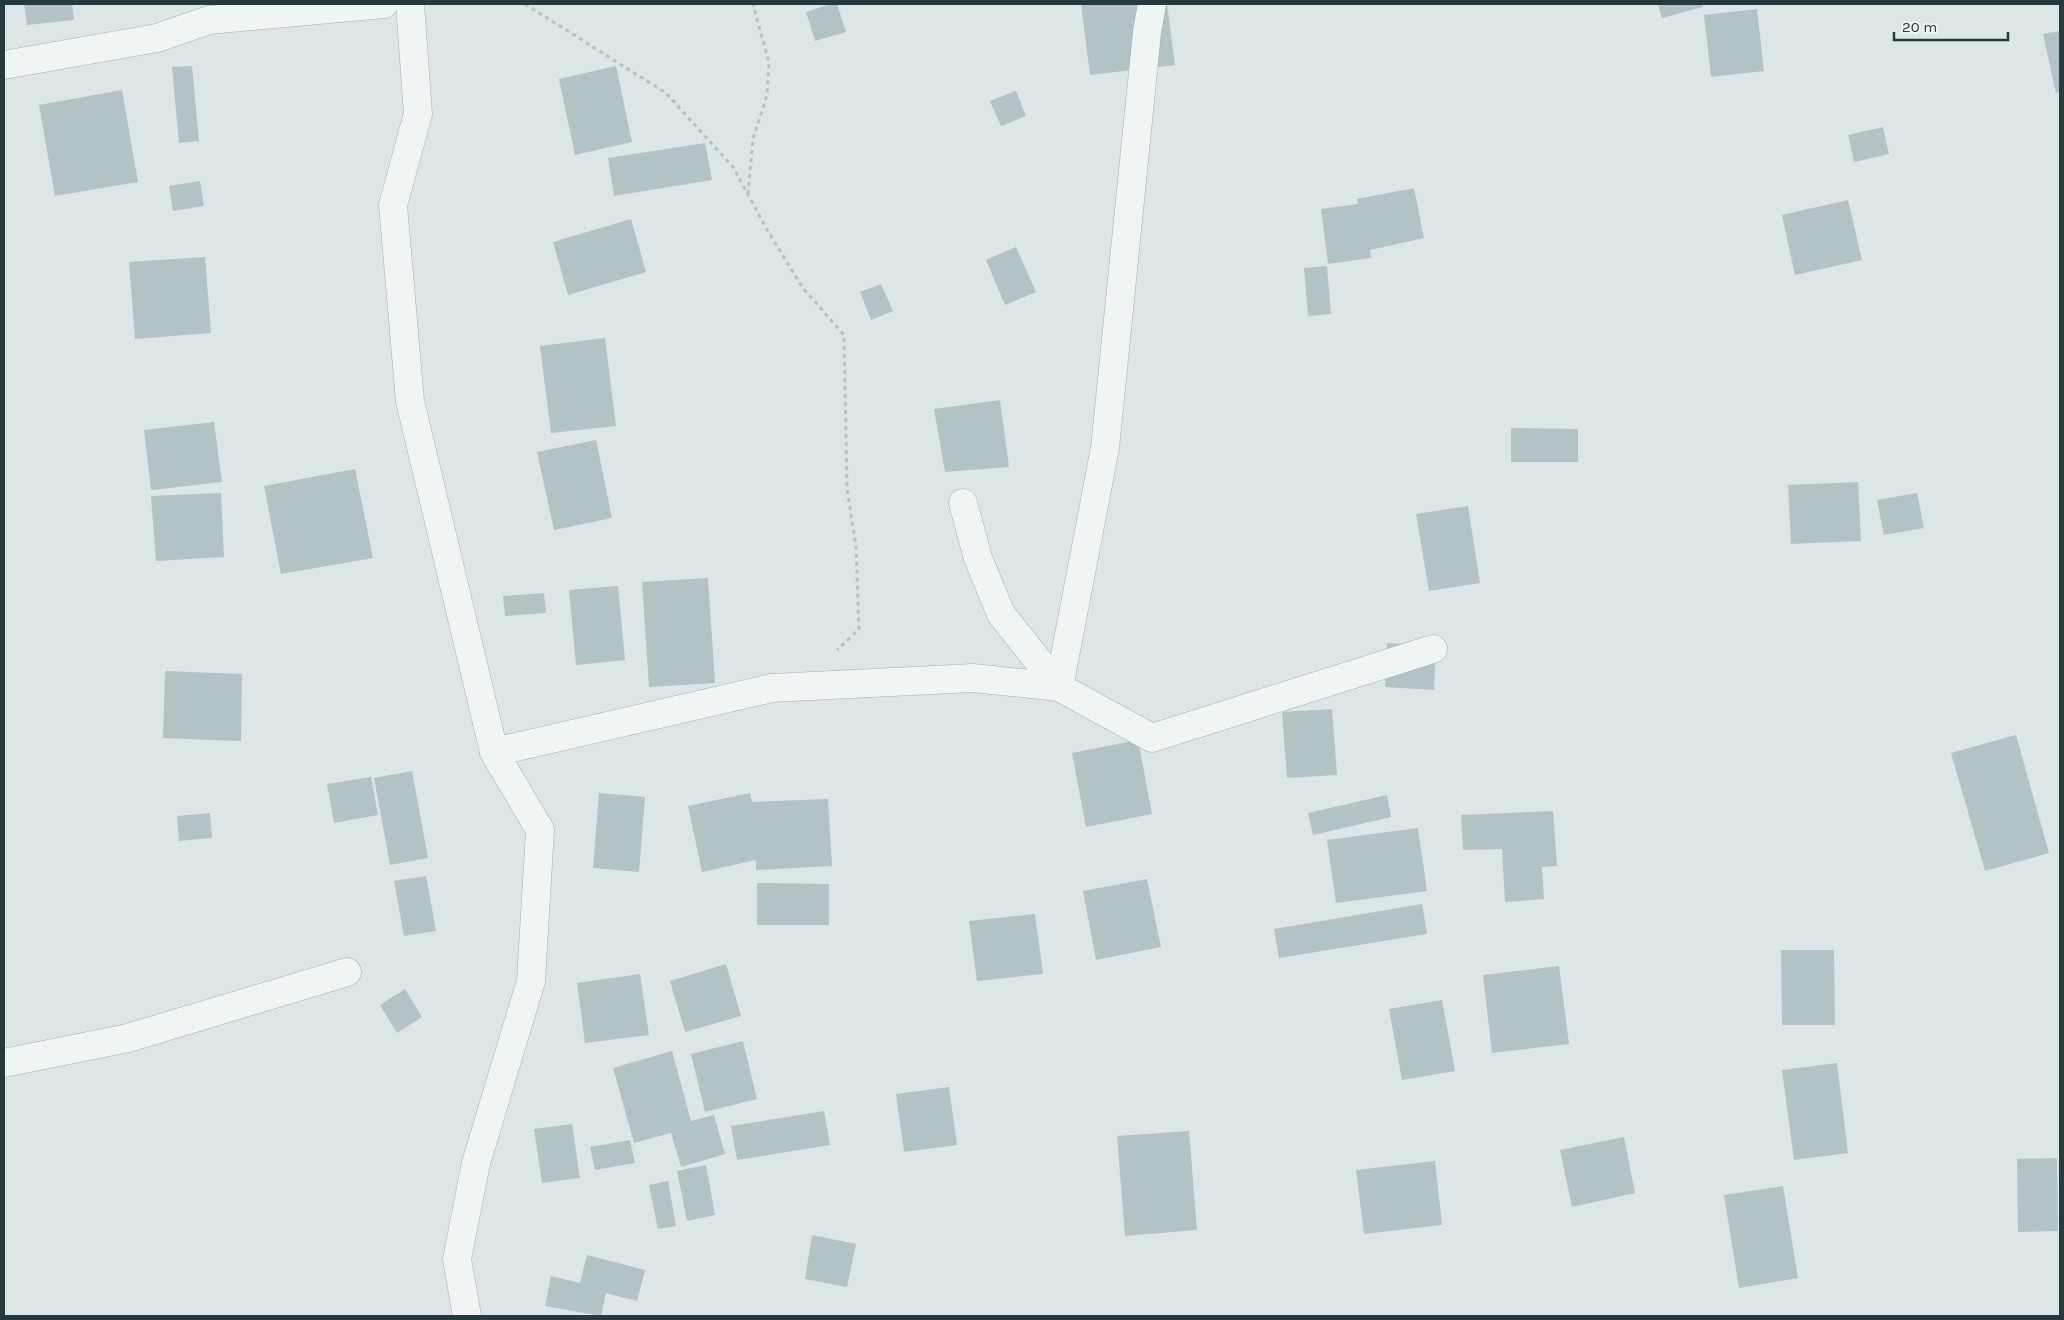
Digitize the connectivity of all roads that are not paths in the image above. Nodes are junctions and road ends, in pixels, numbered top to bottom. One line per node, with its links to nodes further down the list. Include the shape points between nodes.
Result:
1 (384, 4): 4 (street, via 210,20 157,38)
2 (410, 4): 8 (street, via 418,114 393,205 410,401)
3 (1152, 4): 7 (street, via 1105,448)
4 (4, 65)
5 (963, 503): 7 (street, via 978,558 1001,614)
6 (1432, 649): 7 (street, via 1152,738)
7 (1059, 687): 8 (street, via 973,678 772,688)
8 (494, 752): 11 (street, via 540,830 531,981 476,1163 457,1259)
9 (347, 972): 10 (street, via 128,1038)
10 (4, 1063)
11 (466, 1316)

